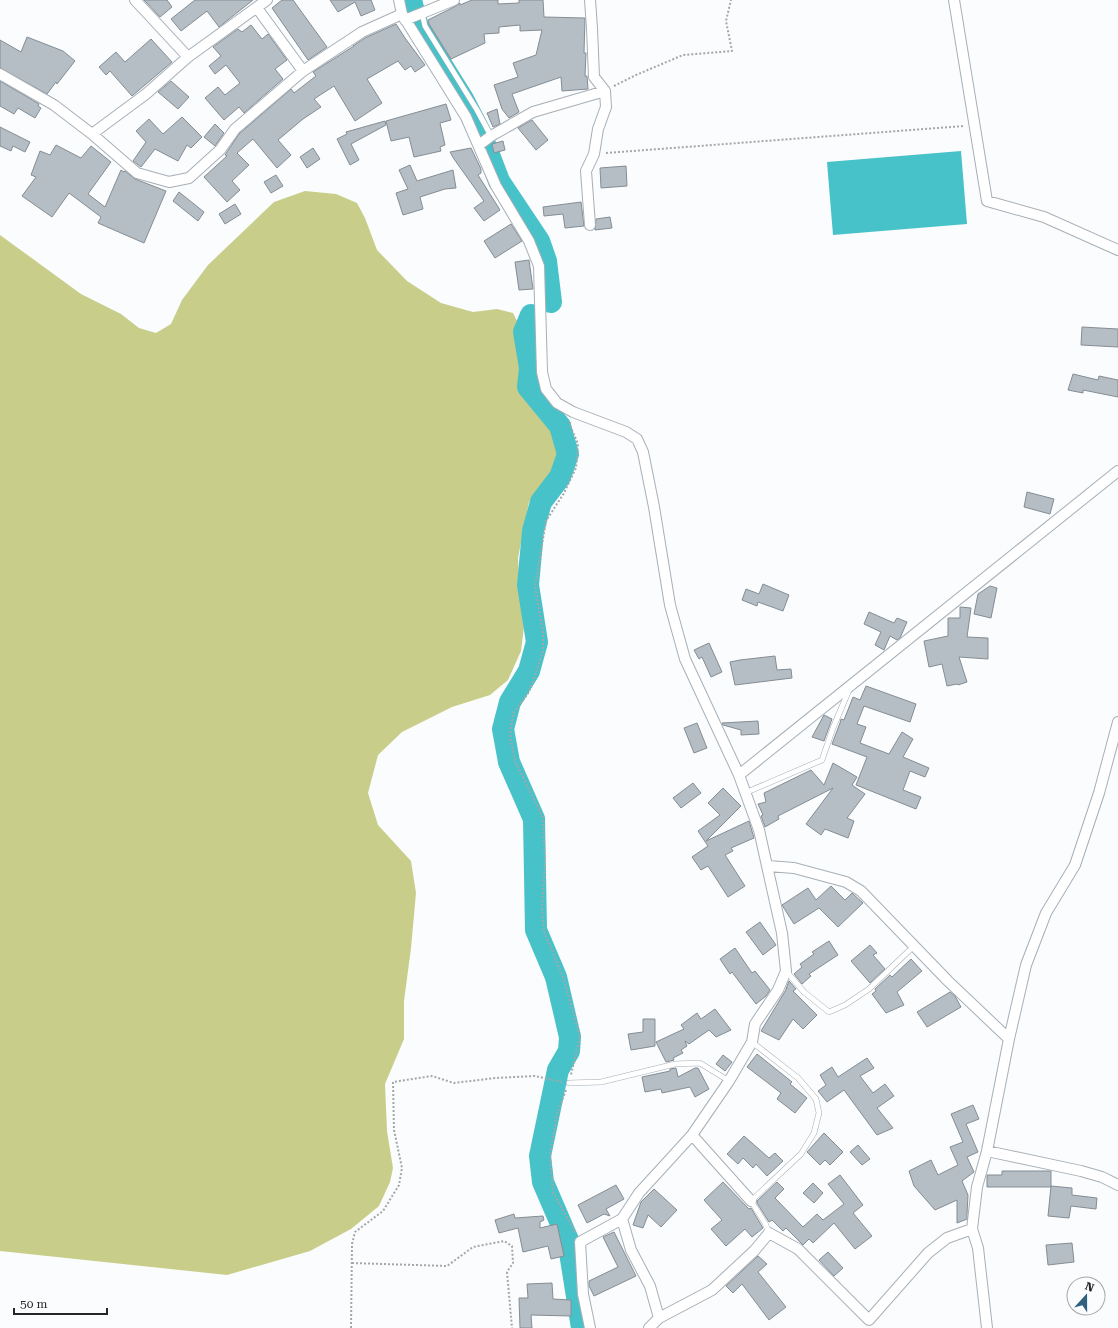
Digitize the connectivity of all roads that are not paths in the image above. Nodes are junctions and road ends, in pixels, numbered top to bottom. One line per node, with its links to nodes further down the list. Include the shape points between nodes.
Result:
1 (135, 0): 10 (street)
2 (267, 0): 7 (street)
3 (399, 0): 9 (street)
4 (454, 0): 8 (street)
5 (590, 0): 13 (street, via 594,77)
6 (954, 0): 18 (street, via 987,202 1044,217)
7 (257, 8): 10 (street); 11 (street)
8 (422, 13): 9 (street); 15 (lane, via 425,26)
9 (404, 18): 11 (street, via 362,32); 16 (street, via 466,117)
10 (188, 57): 14 (street, via 146,94)
11 (303, 71): 14 (street, via 235,129 220,150 189,178 169,182 137,173)
12 (0, 74): 14 (street, via 54,105)
13 (605, 91): 15 (street, via 533,112); 17 (street, via 606,107 598,129 594,154 586,171)
14 (92, 134)
15 (491, 136): 16 (street)
16 (479, 145): 22 (street, via 496,186 529,241 539,266 542,372 546,389 557,403 573,412 626,432 637,439 643,452 670,605 685,659)
17 (590, 225)
18 (1118, 250)
19 (1118, 471): 20 (street)
20 (851, 685): 22 (street); 23 (lane, via 822,760)
21 (1118, 722): 27 (street, via 1099,793 1075,865 1046,914 1026,965)
22 (739, 775): 23 (street)
23 (745, 793): 24 (street, via 760,830)
24 (768, 866): 25 (street, via 794,868 846,882 861,891); 26 (street, via 782,933)
25 (914, 946): 26 (lane, via 869,989 829,1012 804,992); 27 (street)
26 (786, 971): 28 (street, via 778,990 755,1024)
27 (1008, 1039): 32 (street)
28 (752, 1042): 29 (street); 34 (lane, via 798,1078 816,1099 819,1113 814,1133 801,1154)
29 (729, 1081): 30 (lane, via 700,1063 675,1064 601,1082); 31 (street)
30 (569, 1083)
31 (692, 1135): 34 (street); 35 (street, via 640,1193)
32 (987, 1151): 33 (street, via 1081,1171); 36 (street, via 977,1187)
33 (1118, 1185)
34 (751, 1201): 37 (lane, via 765,1223)
35 (622, 1220): 38 (street, via 631,1250 650,1286); 39 (street, via 580,1242 583,1294)
36 (972, 1229): 37 (street, via 947,1238 928,1253 869,1320 798,1249); 41 (street, via 978,1248)
37 (768, 1233): 38 (street, via 754,1251 712,1290)
38 (659, 1318): 40 (street)
39 (590, 1328)
40 (649, 1328)
41 (987, 1328)

